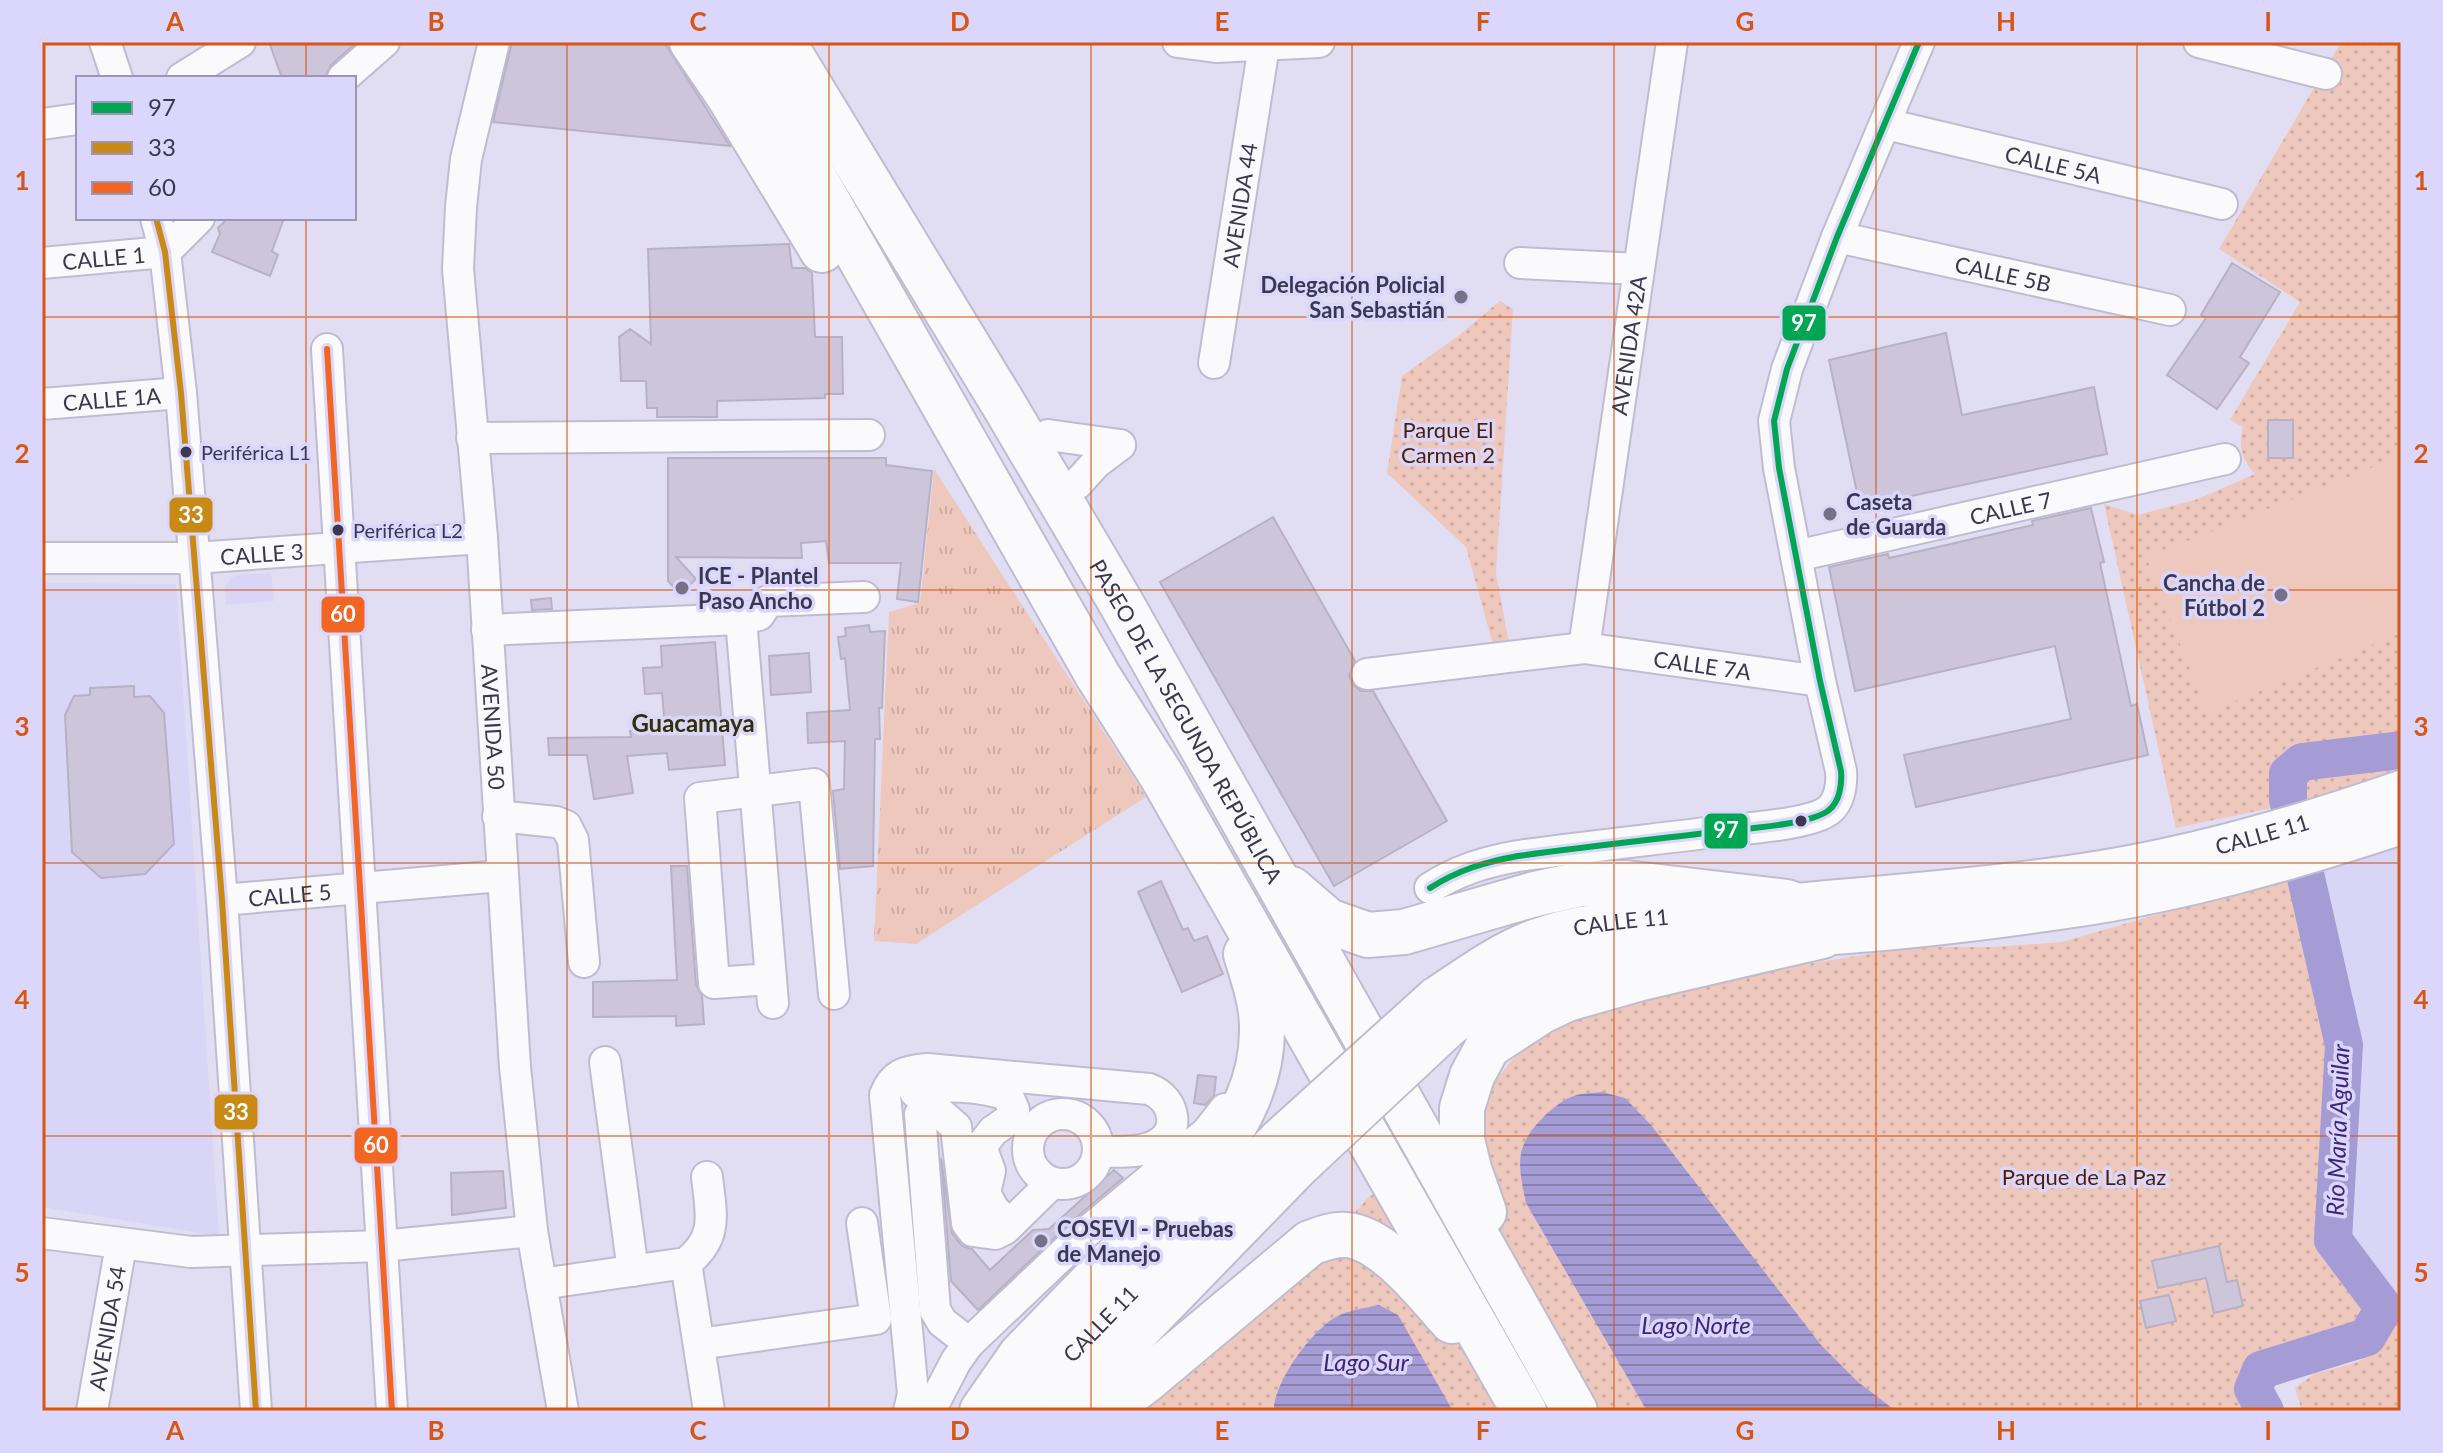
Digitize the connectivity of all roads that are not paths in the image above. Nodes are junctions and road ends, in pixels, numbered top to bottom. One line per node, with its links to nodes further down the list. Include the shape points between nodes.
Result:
1 (105, 42): 16 (street)
2 (240, 42): 17 (street)
3 (384, 42): 18 (street)
4 (494, 42): 37 (street, AVENIDA 50, via 466,159 461,207 458,269)
5 (692, 42): 50 (highway, via 937,433)
6 (737, 42): 50 (highway)
7 (783, 42): 52 (highway, PASEO DE LA SEGUNDA REPÚBLICA)
8 (816, 42): 36 (highway)
9 (1178, 42): 14 (street)
10 (1319, 42): 14 (street)
11 (1672, 42): 29 (street, AVENIDA 42A)
12 (1919, 42): 21 (street)
13 (2199, 42): 15 (street)
14 (1264, 46): 32 (street, AVENIDA 44)
15 (2326, 74)
16 (116, 76)
17 (185, 76)
18 (345, 76)
19 (76, 119): 20 (street)
20 (42, 124)
21 (1886, 124): 22 (street, CALLE 5A); 25 (street)
22 (2222, 204)
23 (157, 220): 26 (street)
24 (197, 220): 26 (street, CALLE 1)
25 (1837, 237): 30 (street, CALLE 5B); 42 (street, via 1787,369 1774,421)
26 (165, 252): 27 (street, CALLE 1); 33 (street)
27 (42, 263)
28 (1520, 263): 29 (street)
29 (1639, 269): 48 (street, AVENIDA 42A)
30 (2170, 310)
31 (327, 349): 41 (street)
32 (1214, 363)
33 (181, 393): 34 (street, CALLE 1A); 44 (street)
34 (42, 404)
35 (869, 435): 37 (street)
36 (1048, 435): 39 (highway); 39 (street, via 1120,445)
37 (472, 438): 40 (street, AVENIDA 50)
38 (2225, 459): 42 (street, CALLE 7)
39 (1077, 484): 52 (highway)
40 (482, 538): 41 (street, CALLE 3); 47 (street, AVENIDA 50)
41 (339, 550): 44 (street, CALLE 3); 62 (street)
42 (1796, 556): 51 (street)
43 (42, 558): 44 (street, CALLE 3)
44 (194, 558): 64 (street)
45 (864, 597): 46 (street, via 768,601 759,615)
46 (741, 619): 47 (street); 54 (street)
47 (487, 630): 55 (street, AVENIDA 50)
48 (1584, 648): 49 (street, CALLE 7A); 51 (street, CALLE 7A)
49 (1367, 674)
50 (1098, 676): 63 (highway)
51 (1820, 681): 61 (street, via 1842,784 1828,812 1771,825 1518,856 1482,863)
52 (1177, 702): 59 (highway, PASEO DE LA SEGUNDA REPÚBLICA)
53 (2401, 790): 56 (main road, CALLE 11)
54 (756, 791): 54 (street, via 772,991 714,983 700,798); 68 (street, via 814,784)
55 (498, 816): 60 (street, AVENIDA 50); 67 (street, via 566,826 573,840)
56 (2350, 825): 57 (main road, CALLE 11); 58 (main road, CALLE 11)
57 (2401, 825)
58 (2238, 858): 65 (main road, CALLE 11); 66 (main road, CALLE 11, via 2068,909)
59 (1273, 873): 65 (highway, via 1328,921 1368,935 1404,932 1581,884 1669,886); 89 (highway, PASEO DE LA SEGUNDA REPÚBLICA)
60 (501, 876): 62 (street, CALLE 5); 81 (street, AVENIDA 50)
61 (1430, 888)
62 (360, 889): 64 (street, CALLE 5); 84 (street)
63 (1231, 898): 71 (highway, via 1262,1026); 93 (highway)
64 (222, 900): 85 (street)
65 (1787, 902): 69 (main road, CALLE 11, via 1607,922 1534,939 1488,961)
66 (1822, 936): 69 (main road, CALLE 11, via 1671,944 1588,957); 89 (highway, via 1603,987 1540,1012 1488,1046 1462,1108 1462,1140)
67 (584, 962)
68 (834, 994)
69 (1442, 1012): 76 (main road, CALLE 11, bridge)
70 (605, 1062): 87 (street)
71 (1255, 1078): 91 (street, via 1239,1085 1207,1132 1083,1235); 101 (highway, via 1228,1140 1021,1355)
72 (1131, 1087): 73 (street, via 927,1069); 74 (street); 75 (street, via 1162,1094 1169,1104 1171,1127 1166,1138 1144,1150)
73 (915, 1092): 80 (street, via 956,1127 967,1223 973,1231 995,1234); 80 (street, via 936,1086 1008,1096 1012,1118 986,1137 983,1152 990,1171 985,1193); 91 (street, via 934,1304 942,1322); 94 (street, via 897,1075 885,1095)
74 (1086, 1123): 75 (street, via 1097,1139); 78 (street, via 1072,1114 1059,1114 1037,1124 1031,1134 1027,1146 1032,1167)
75 (1098, 1152): 78 (street, via 1081,1180)
76 (1289, 1153): 102 (main road, CALLE 11); 103 (main road, CALLE 11)
77 (707, 1177): 86 (street, via 710,1235)
78 (1052, 1183): 80 (street)
79 (862, 1223): 92 (street, via 876,1319)
80 (1010, 1224)
81 (532, 1231): 84 (street); 88 (street, AVENIDA 50)
82 (42, 1233): 83 (street)
83 (121, 1245): 85 (street, via 191,1252); 95 (street, AVENIDA 54)
84 (382, 1246): 85 (street); 97 (street)
85 (247, 1250): 96 (street)
86 (686, 1263): 87 (street); 92 (street)
87 (633, 1271): 88 (street)
88 (541, 1284): 90 (street, AVENIDA 50)
89 (1524, 1323): 105 (highway, PASEO DE LA SEGUNDA REPÚBLICA)
90 (550, 1333): 98 (street, AVENIDA 50); 99 (street)
91 (969, 1343): 94 (street)
92 (699, 1344): 100 (street)
93 (1517, 1399): 104 (highway, via 1397,1260 1349,1234 1310,1243)
94 (922, 1402)
95 (92, 1411)
96 (256, 1411)
97 (392, 1411)
98 (563, 1411)
99 (582, 1411)
100 (709, 1411)
101 (982, 1411)
102 (1015, 1411)
103 (1063, 1411)
104 (1106, 1411)
105 (1575, 1411)

